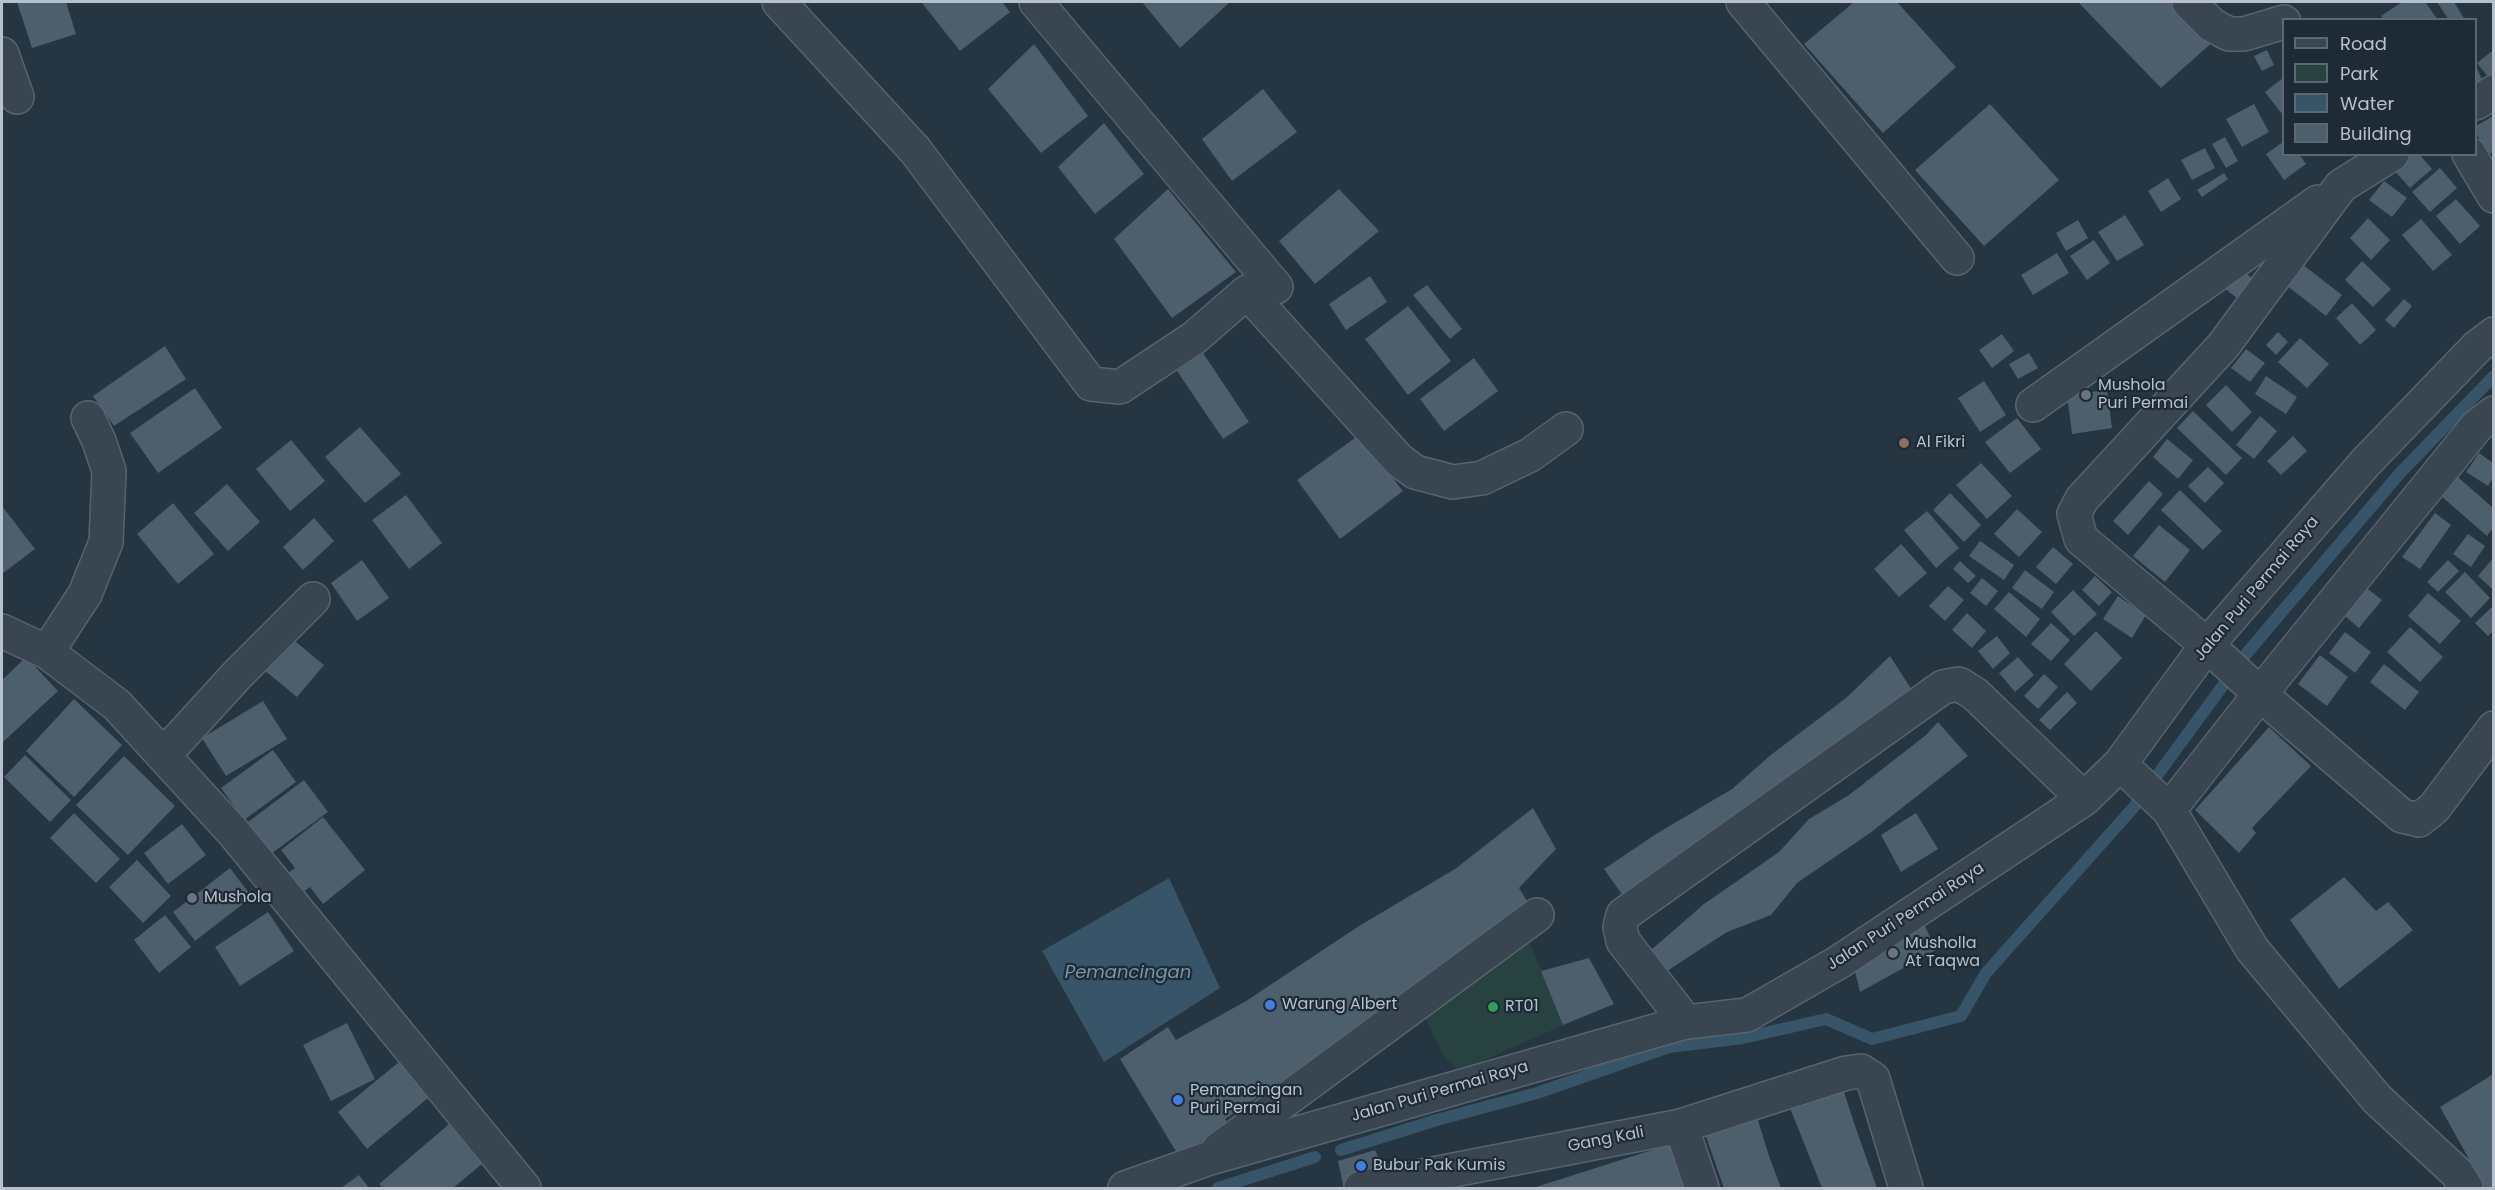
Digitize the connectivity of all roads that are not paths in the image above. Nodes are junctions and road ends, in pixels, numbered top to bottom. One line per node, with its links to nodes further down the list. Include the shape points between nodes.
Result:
1 (779, 2): 20 (street, via 915,150 1091,384 1120,387 1194,338 1247,292 1399,460 1415,472 1454,482 1482,478 1530,455)
2 (1036, 2): 15 (street)
3 (1743, 2): 14 (street)
4 (2189, 2): 5 (street, via 2212,25 2229,34 2244,34)
5 (2282, 22)
6 (2, 54): 8 (street)
7 (2493, 92): 9 (street)
8 (17, 97)
9 (2477, 102)
10 (2389, 156): 12 (street)
11 (2470, 156): 13 (street)
12 (2341, 186): 17 (street); 23 (street, via 2223,346 2082,499 2074,514 2081,539)
13 (2493, 196)
14 (1958, 258)
15 (1275, 287)
16 (2493, 334): 23 (street, Jalan Puri Permai Raya, via 2366,462)
17 (2033, 405)
18 (2493, 413): 25 (street, via 2477,426)
19 (88, 418): 24 (street, via 109,471 106,542 85,594)
20 (1566, 429)
21 (313, 599): 27 (street)
22 (2, 631): 24 (street)
23 (2211, 649): 25 (street); 28 (street, Jalan Puri Permai Raya)
24 (47, 652): 27 (street, via 117,705)
25 (2256, 690): 26 (street, via 2402,816 2419,820 2434,808); 30 (street)
26 (2493, 728)
27 (164, 755): 35 (street, via 234,834)
28 (2122, 766): 29 (street, Jalan Puri Permai Raya); 30 (street)
29 (2084, 799): 32 (street, Jalan Puri Permai Raya, via 1839,962 1748,1015); 32 (street, via 1975,694 1959,684 1943,687 1623,915 1623,941)
30 (2166, 807): 40 (street, via 2252,949 2377,1099 2457,1173)
31 (1537, 915): 34 (street)
32 (1686, 1022): 34 (street, Jalan Puri Permai Raya)
33 (1681, 1126): 37 (street, Gang Kali); 38 (street); 39 (street, Gang Kali, via 1861,1071 1874,1079)
34 (1207, 1159): 36 (street, Jalan Puri Permai Raya)
35 (524, 1188)
36 (1125, 1188)
37 (1361, 1188)
38 (1702, 1188)
39 (1906, 1188)
40 (2466, 1188)

